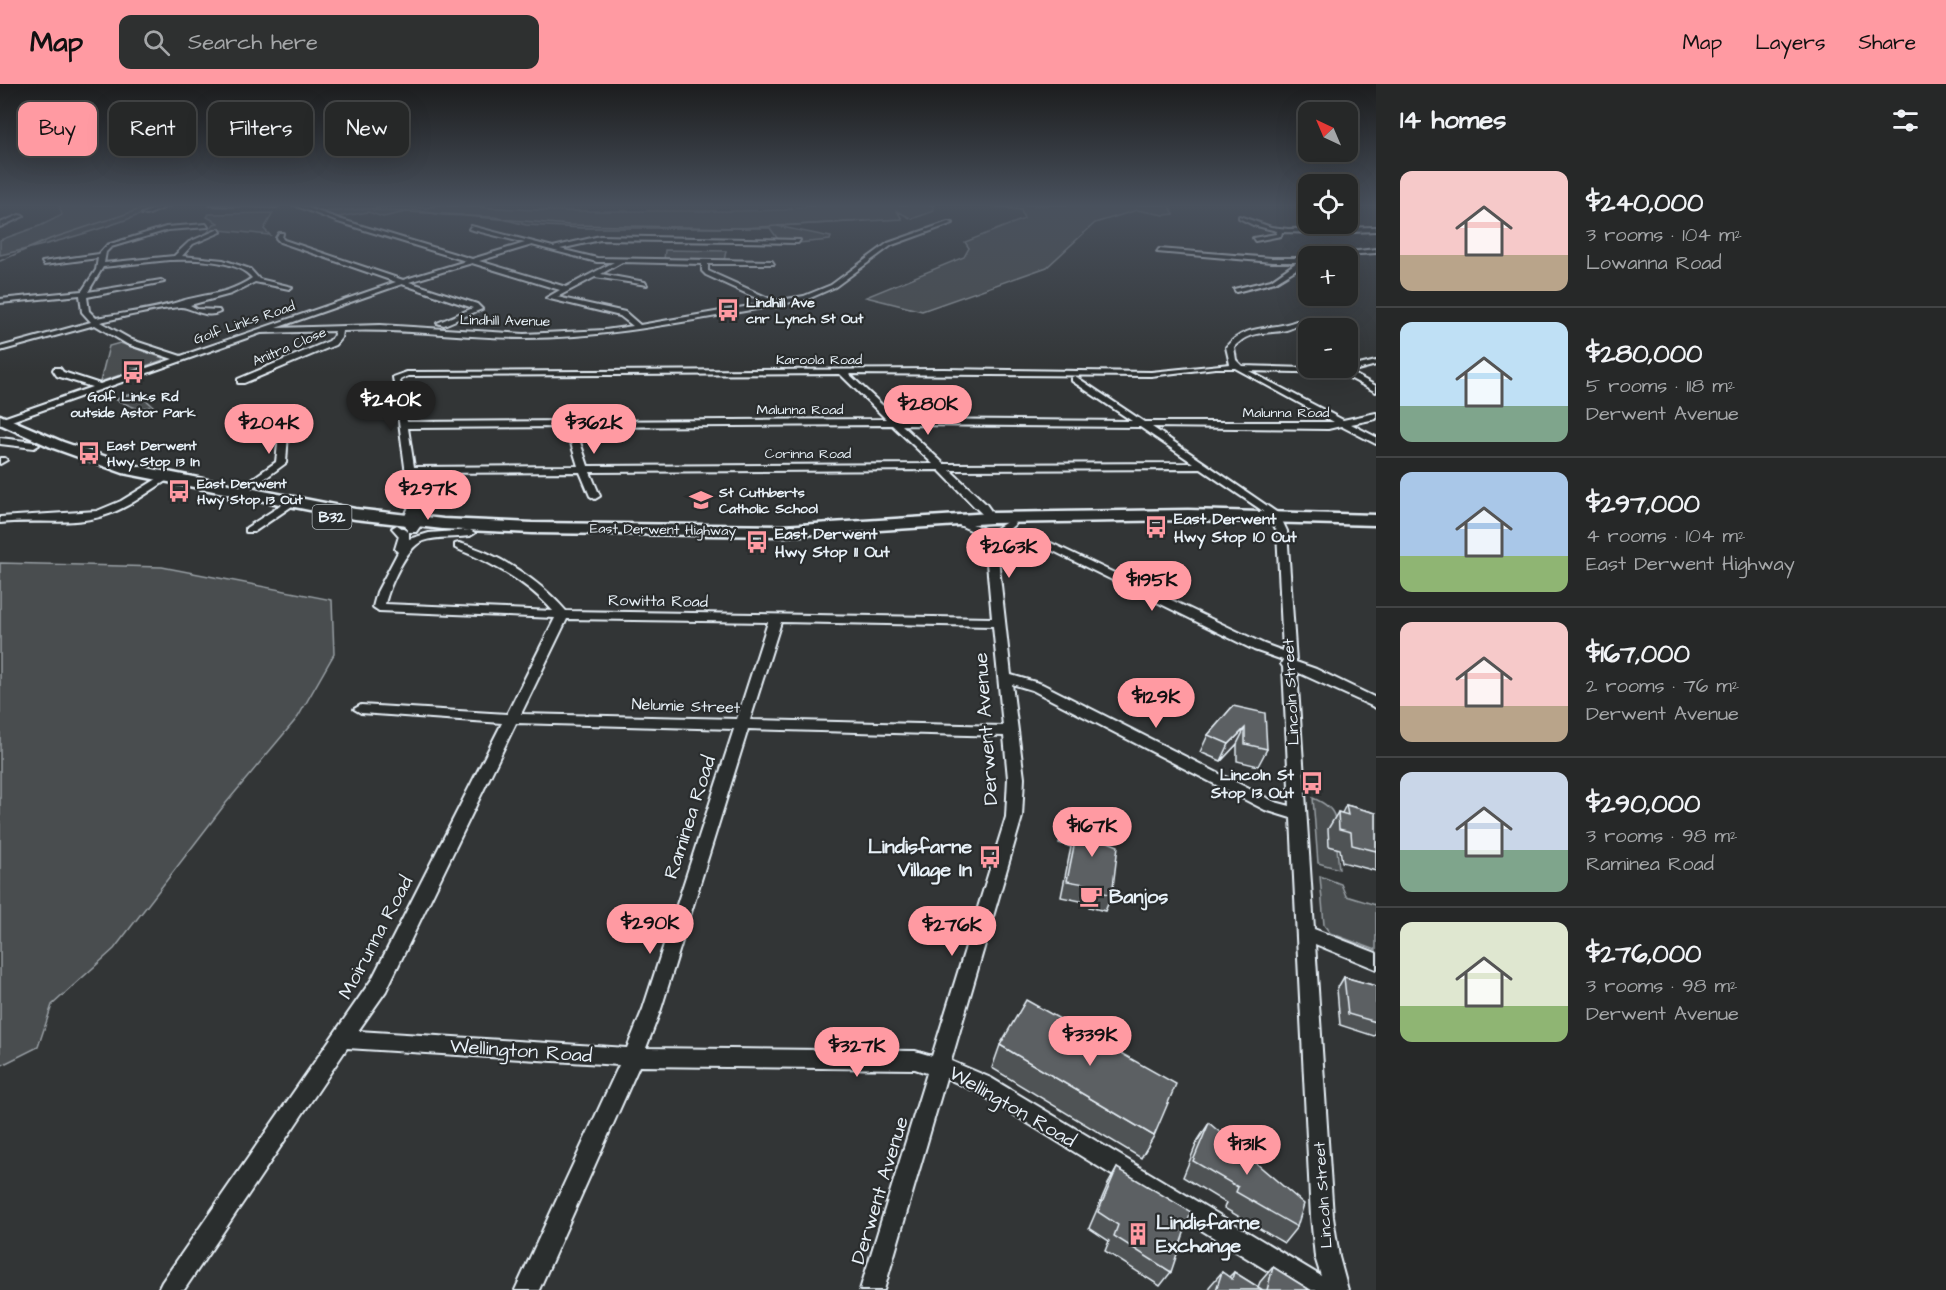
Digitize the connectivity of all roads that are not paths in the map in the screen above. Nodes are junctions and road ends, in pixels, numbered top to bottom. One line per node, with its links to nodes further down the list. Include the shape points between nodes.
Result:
1 (58, 261): 11 (street)
2 (101, 261): 14 (street)
3 (141, 261): 14 (street)
4 (225, 261): 17 (street, via 251,272)
5 (343, 261): 18 (street)
6 (471, 261): 18 (street, Golf Links Road)
7 (472, 261): 22 (street)
8 (621, 261): 16 (street)
9 (633, 261): 12 (street)
10 (866, 261): 27 (street, Lindhill Avenue, via 827,290)
11 (44, 263)
12 (705, 263): 13 (street); 27 (street, via 708,274)
13 (772, 263)
14 (101, 265): 24 (street)
15 (1298, 265): 23 (street, via 1273,281)
16 (594, 275): 20 (street); 22 (street)
17 (255, 280): 21 (street); 26 (street, via 232,292)
18 (402, 281): 30 (street, Golf Links Road); 33 (street, via 478,309)
19 (161, 282): 24 (street)
20 (645, 284)
21 (289, 287)
22 (565, 289): 35 (street, via 550,298 622,314)
23 (1236, 290)
24 (84, 294): 25 (street); 32 (street, via 84,307)
25 (0, 301)
26 (181, 303): 29 (street, via 196,311); 32 (street)
27 (778, 305): 31 (street, Lindhill Avenue)
28 (694, 306): 31 (street)
29 (216, 312)
30 (296, 318): 37 (street, via 294,326); 38 (street, Golf Links Road)
31 (703, 319): 35 (street, Lindhill Avenue)
32 (95, 322): 41 (street); 42 (street, via 130,341)
33 (441, 323)
34 (1296, 323): 44 (street, via 1243,335 1230,347 1230,356)
35 (639, 327): 39 (street, Lindhill Avenue, via 545,335)
36 (339, 328): 37 (street, Lindhill Avenue); 39 (street, Lindhill Avenue); 51 (street, Anitra Close, via 332,343)
37 (311, 330): 38 (street, Lindhill Avenue)
38 (260, 331): 42 (street, Golf Links Road)
39 (461, 334): 40 (street)
40 (452, 340)
41 (3, 349)
42 (181, 359): 52 (street, Golf Links Road)
43 (1376, 363): 45 (street, Karoola Road)
44 (1239, 367): 46 (street, Karoola Road); 48 (street, Karoola Road, via 1151,374); 60 (street)
45 (1358, 367)
46 (1298, 369)
47 (57, 370): 52 (street)
48 (843, 372): 56 (street); 61 (street, Karoola Road, via 401,375 396,379)
49 (1355, 378): 53 (street)
50 (1075, 379): 59 (street)
51 (241, 381)
52 (100, 387): 57 (street, Golf Links Road)
53 (1376, 389)
54 (288, 410): 70 (street, via 281,463)
55 (1376, 416): 60 (street, Malunna Road)
56 (894, 422): 58 (street, Malunna Road); 59 (street, Malunna Road); 65 (street)
57 (1, 423): 64 (main road, East Derwent Highway / B32); 69 (main road, East Derwent Highway / B32, via 89,457)
58 (570, 424): 61 (street, Malunna Road); 67 (street)
59 (1142, 424): 60 (street, Malunna Road); 66 (street)
60 (1344, 424): 63 (street)
61 (404, 425): 68 (street)
62 (0, 441): 64 (street)
63 (1376, 441)
64 (34, 445): 69 (main road, East Derwent Highway / B32, via 73,461)
65 (940, 466): 66 (street, Corinna Road); 67 (street, Corinna Road); 73 (street)
66 (1205, 466): 74 (street)
67 (584, 468): 68 (street, Corinna Road); 71 (street)
68 (411, 470): 78 (street, via 415,504 420,513)
69 (161, 479): 70 (main road, East Derwent Highway / B32); 75 (street, via 98,514)
70 (237, 495): 72 (main road, East Derwent Highway / B32)
71 (595, 496)
72 (287, 505): 78 (main road, East Derwent Highway / B32); 81 (street)
73 (991, 518): 74 (main road, East Derwent Highway / B32); 78 (main road, East Derwent Highway / B32, via 783,531)
74 (1277, 519): 76 (main road, East Derwent Highway / B32); 77 (main road, East Derwent Highway / B32); 80 (main road, East Derwent Highway / B32); 89 (street, Lincoln Street, via 1282,531)
75 (0, 520)
76 (1376, 520)
77 (1010, 523): 79 (main road, East Derwent Highway / B32); 84 (street)
78 (409, 525): 83 (main road, East Derwent Highway / B32); 85 (street)
79 (964, 525): 83 (main road, East Derwent Highway / B32, via 783,537); 84 (street, via 979,530)
80 (1376, 526)
81 (250, 530)
82 (1028, 536): 89 (street)
83 (465, 540): 85 (street, via 424,536 412,540); 86 (street, via 547,598)
84 (990, 540): 88 (street, Derwent Avenue)
85 (402, 551): 86 (street, Rowitta Road, via 379,603 381,609)
86 (563, 615): 87 (street, Rowitta Road); 93 (street, Moirunna Road)
87 (775, 620): 88 (street, Rowitta Road); 94 (street, Raminea Road)
88 (999, 622): 90 (street, Derwent Avenue)
89 (1288, 660): 91 (street); 96 (street, Lincoln Street)
90 (1005, 677): 95 (street, Derwent Avenue); 96 (street, via 1028,682 1270,806)
91 (1376, 704)
92 (361, 709): 93 (street, Nelumie Street)
93 (512, 718): 94 (street, Nelumie Street); 99 (street, Moirunna Road, via 379,985)
94 (741, 724): 95 (street, Nelumie Street); 100 (street, Raminea Road, via 652,1009)
95 (1011, 731): 101 (street, Derwent Avenue, via 1016,790 1010,833)
96 (1298, 814): 97 (street, Lincoln Street)
97 (1306, 933): 98 (street); 106 (street, Lincoln Street, via 1322,1217)
98 (1376, 961)
99 (343, 1039): 100 (street, Wellington Road); 102 (street, Moirunna Road)
100 (633, 1058): 101 (street, Wellington Road, via 893,1059); 103 (street, Raminea Road)
101 (940, 1065): 104 (street, Derwent Avenue); 105 (street, Wellington Road, via 984,1085)
102 (170, 1290)
103 (526, 1290)
104 (872, 1290)
105 (1321, 1290)
106 (1336, 1290)

